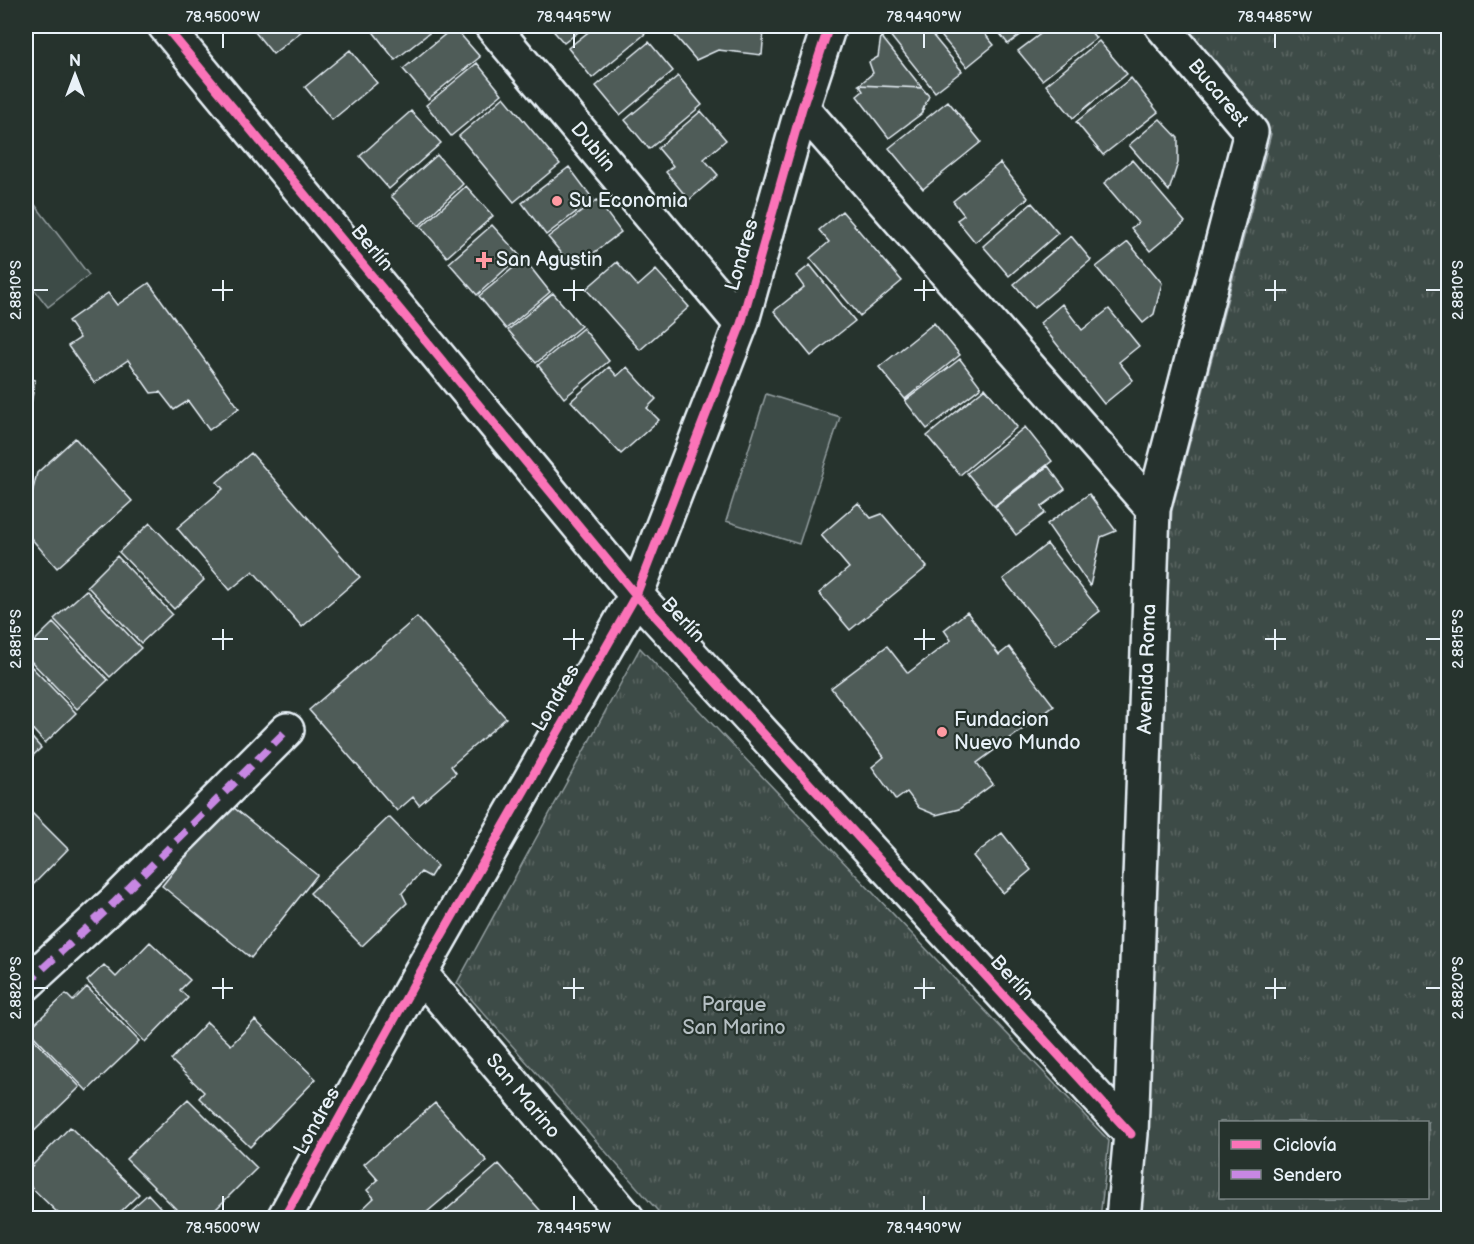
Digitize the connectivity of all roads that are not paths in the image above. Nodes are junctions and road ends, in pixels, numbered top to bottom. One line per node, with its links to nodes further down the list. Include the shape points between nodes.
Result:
1 (165, 26): 10 (street, Berlín)
2 (492, 26): 8 (street, Dublin)
3 (800, 26): 5 (street)
4 (1162, 26): 7 (street, Bucarest)
5 (825, 38): 6 (street, Londres)
6 (802, 108): 8 (street, Londres); 9 (street)
7 (1251, 132): 9 (street, Avenida Roma)
8 (741, 324): 10 (street, Londres)
9 (1153, 509): 14 (street, Avenida Roma)
10 (636, 595): 12 (street, Londres); 14 (street, Berlín)
11 (287, 730): 13 (street, via 114,903)
12 (420, 973): 15 (street, Londres); 16 (street, San Marino)
13 (26, 984)
14 (1131, 1134): 17 (street, Avenida Roma)
15 (284, 1218)
16 (627, 1218)
17 (1123, 1218)

